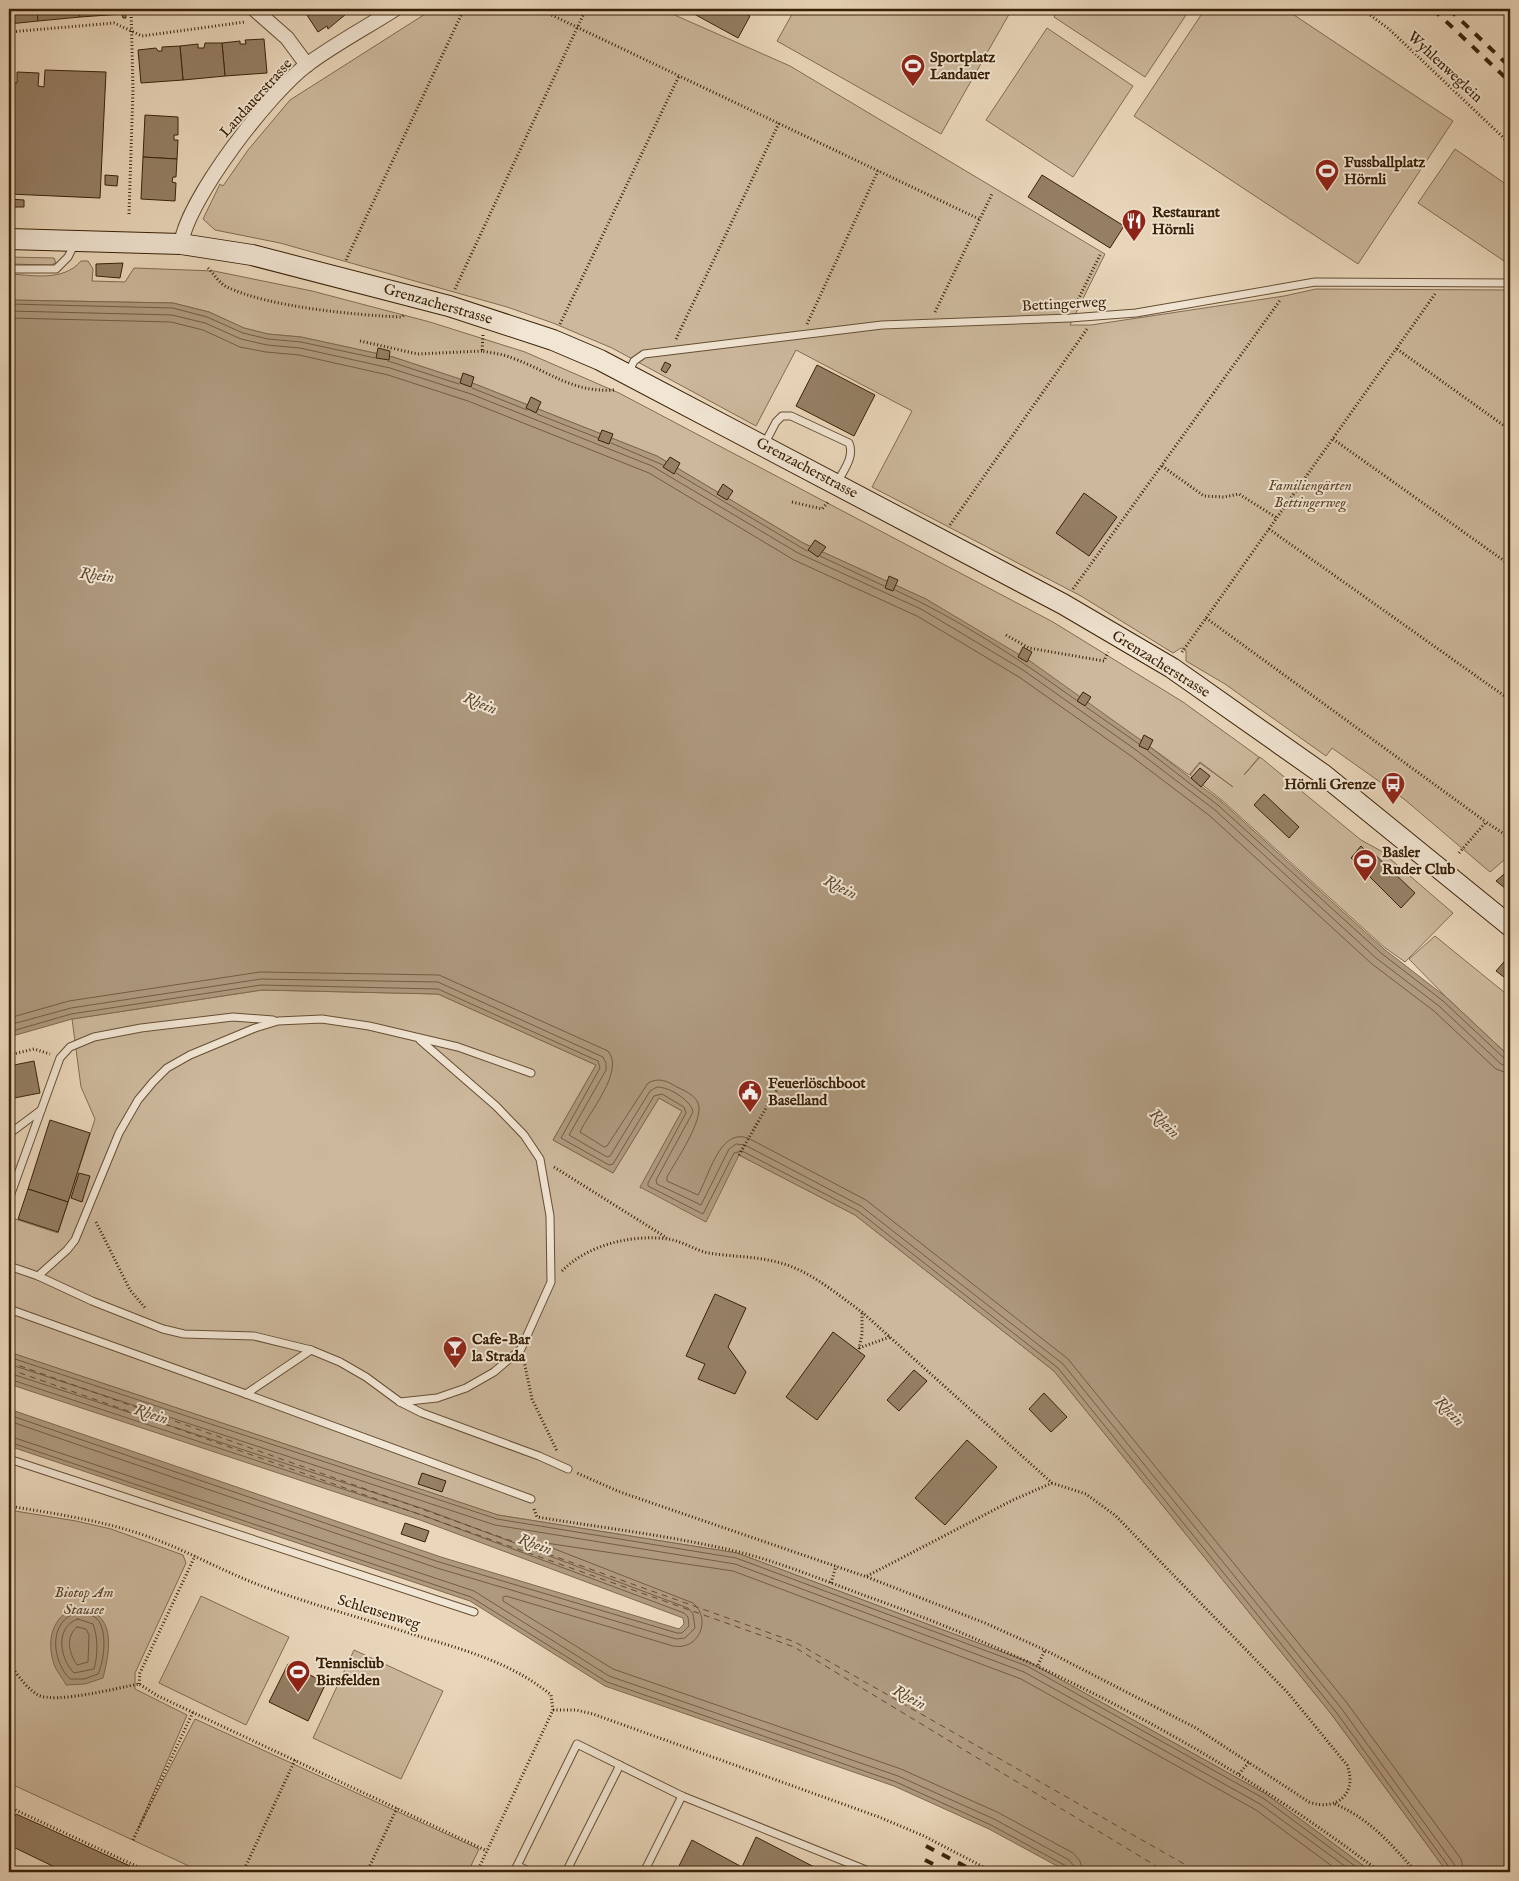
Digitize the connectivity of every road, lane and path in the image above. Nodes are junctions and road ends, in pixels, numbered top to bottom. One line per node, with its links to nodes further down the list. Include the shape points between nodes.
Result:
1 (131, 9): 11 (path)
2 (254, 9): 8 (street)
3 (395, 9): 12 (street, Landauerstrasse)
4 (464, 9): 24 (path)
5 (539, 9): 9 (path)
6 (586, 9): 9 (path)
7 (1362, 9): 15 (path, Wyhlenweglein, via 1389,29)
8 (271, 22): 11 (path, via 254,21 142,36); 12 (street)
9 (578, 27): 13 (path); 32 (path)
10 (9, 32): 11 (path, via 114,23)
11 (132, 32): 18 (path)
12 (307, 65): 22 (street, Landauerstrasse, via 274,97 224,160 187,224)
13 (679, 76): 14 (path); 37 (path)
14 (779, 124): 16 (path); 44 (path)
15 (1510, 144)
16 (878, 171): 19 (path); 40 (path)
17 (992, 194): 19 (path)
18 (129, 214)
19 (979, 220): 36 (path, via 933,315)
20 (9, 238): 21 (main road, Grenzacherstrasse)
21 (76, 242): 22 (main road, Grenzacherstrasse); 28 (lane, via 56,269)
22 (181, 244): 46 (main road, Grenzacherstrasse, via 213,247 292,264 449,306 553,340)
23 (1100, 255): 35 (path)
24 (344, 263)
25 (200, 267): 26 (path)
26 (208, 268): 27 (path); 33 (path, via 225,286 270,301 372,316 402,317 407,313)
27 (215, 268)
28 (9, 269)
29 (1442, 283): 30 (lane, Bettingerweg); 31 (lane, Bettingerweg, via 1315,282); 43 (path)
30 (1510, 284)
31 (1283, 288): 34 (lane, Bettingerweg, via 1136,313); 51 (path, via 1284,296)
32 (453, 294)
33 (396, 310)
34 (1090, 317): 35 (lane, Bettingerweg); 58 (path, via 1090,324)
35 (1070, 318): 36 (lane, Bettingerweg)
36 (933, 322): 40 (lane, Bettingerweg)
37 (558, 327)
38 (476, 332): 39 (path)
39 (483, 334): 41 (path); 45 (path)
40 (801, 336): 44 (lane, Bettingerweg)
41 (492, 337)
42 (360, 341): 45 (path, via 418,354)
43 (1397, 349): 48 (path); 49 (path)
44 (671, 350): 46 (lane, Bettingerweg, via 644,354 634,362)
45 (482, 351): 47 (path, via 511,357 571,385 594,391 620,389)
46 (628, 374): 50 (main road, Grenzacherstrasse)
47 (606, 383)
48 (1510, 430)
49 (1333, 439): 56 (path); 59 (path)
50 (764, 445): 52 (main road, Grenzacherstrasse); 52 (lane, via 782,416 791,416 849,443 852,449 850,457)
51 (1162, 466): 56 (path, via 1204,496 1239,494); 60 (path)
52 (833, 492): 53 (path); 54 (path, via 822,509); 55 (path); 58 (main road, Grenzacherstrasse)
53 (821, 496)
54 (792, 502)
55 (838, 505)
56 (1277, 518): 57 (path)
57 (1269, 529): 61 (path); 67 (path)
58 (942, 538): 60 (main road, Grenzacherstrasse)
59 (1510, 565)
60 (1064, 604): 66 (main road, Grenzacherstrasse)
61 (1206, 618): 66 (path); 68 (path)
62 (1006, 635): 64 (path, via 1029,648 1104,661)
63 (1100, 647): 65 (path)
64 (1107, 654)
65 (1116, 656)
66 (1172, 668): 71 (main road, Grenzacherstrasse, via 1324,775)
67 (1510, 700)
68 (1486, 822): 69 (path); 70 (path)
69 (1510, 838)
70 (1459, 853)
71 (1510, 926)
72 (278, 1020): 73 (lane, via 322,1019); 75 (lane, via 233,1017 156,1025 94,1036 70,1047); 83 (lane, via 190,1055 167,1068 152,1082 119,1132)
73 (417, 1038): 76 (lane); 81 (lane, via 496,1106 524,1135)
74 (9, 1055): 75 (path, via 34,1049)
75 (60, 1058): 78 (lane)
76 (531, 1072)
77 (781, 1082): 80 (path)
78 (41, 1110): 79 (lane); 82 (lane)
79 (9, 1134)
80 (739, 1155)
81 (540, 1159): 84 (path); 87 (lane, via 550,1216)
82 (9, 1199)
83 (89, 1207): 86 (lane, via 75,1240); 90 (path, via 130,1290)
84 (669, 1239): 87 (path, via 640,1239 586,1252); 89 (path, via 707,1253 784,1264 829,1288)
85 (9, 1266): 86 (lane)
86 (38, 1276): 90 (lane)
87 (551, 1282): 92 (lane)
88 (9, 1309): 94 (lane)
89 (862, 1312): 91 (path); 91 (path, via 858,1348)
90 (163, 1329): 93 (lane, via 184,1334 254,1336)
91 (890, 1337): 98 (path)
92 (521, 1349): 95 (lane, via 494,1372 466,1388 437,1398); 97 (path, via 532,1399)
93 (311, 1350): 94 (lane); 95 (lane, via 347,1366)
94 (246, 1394): 99 (lane)
95 (400, 1402): 97 (lane, via 422,1414)
96 (9, 1459): 105 (lane)
97 (568, 1469): 102 (path, via 620,1492)
98 (1052, 1483): 103 (path, via 1013,1500); 117 (path, via 1086,1494 1116,1516 1288,1693 1347,1765 1350,1784 1341,1800)
99 (531, 1499): 104 (path, via 537,1517 741,1553)
100 (9, 1506): 101 (path, Schleusenweg, via 113,1525)
101 (195, 1556): 109 (path, via 140,1673); 110 (path, Schleusenweg, via 269,1589 475,1653 512,1668 551,1695)
102 (836, 1566): 103 (path); 104 (path)
103 (867, 1577): 106 (path)
104 (831, 1583): 108 (path, via 939,1622)
105 (474, 1612)
106 (1045, 1650): 108 (path); 113 (path, via 1196,1728)
107 (9, 1663): 109 (path, via 26,1685 46,1698)
108 (1038, 1665): 115 (path, via 1140,1717)
109 (138, 1684): 111 (path)
110 (553, 1710): 122 (path); 132 (path, via 593,1714 879,1817)
111 (193, 1712): 112 (path); 121 (path)
112 (295, 1760): 119 (path); 125 (path)
113 (1249, 1762): 115 (path); 117 (path, via 1309,1802 1320,1806)
114 (620, 1765): 116 (lane); 123 (lane, via 577,1744); 129 (lane)
115 (1239, 1774): 133 (path)
116 (682, 1796): 130 (lane); 131 (lane)
117 (1334, 1804): 134 (path, via 1366,1819)
118 (10, 1808): 120 (path); 124 (path)
119 (397, 1808): 122 (path); 126 (path)
120 (9, 1813)
121 (133, 1840)
122 (487, 1851): 127 (path)
123 (516, 1869): 128 (lane)
124 (149, 1872)
125 (243, 1872)
126 (366, 1872)
127 (477, 1872)
128 (531, 1872)
129 (566, 1872)
130 (644, 1872)
131 (871, 1872)
132 (993, 1872)
133 (1380, 1872)
134 (1416, 1872)

